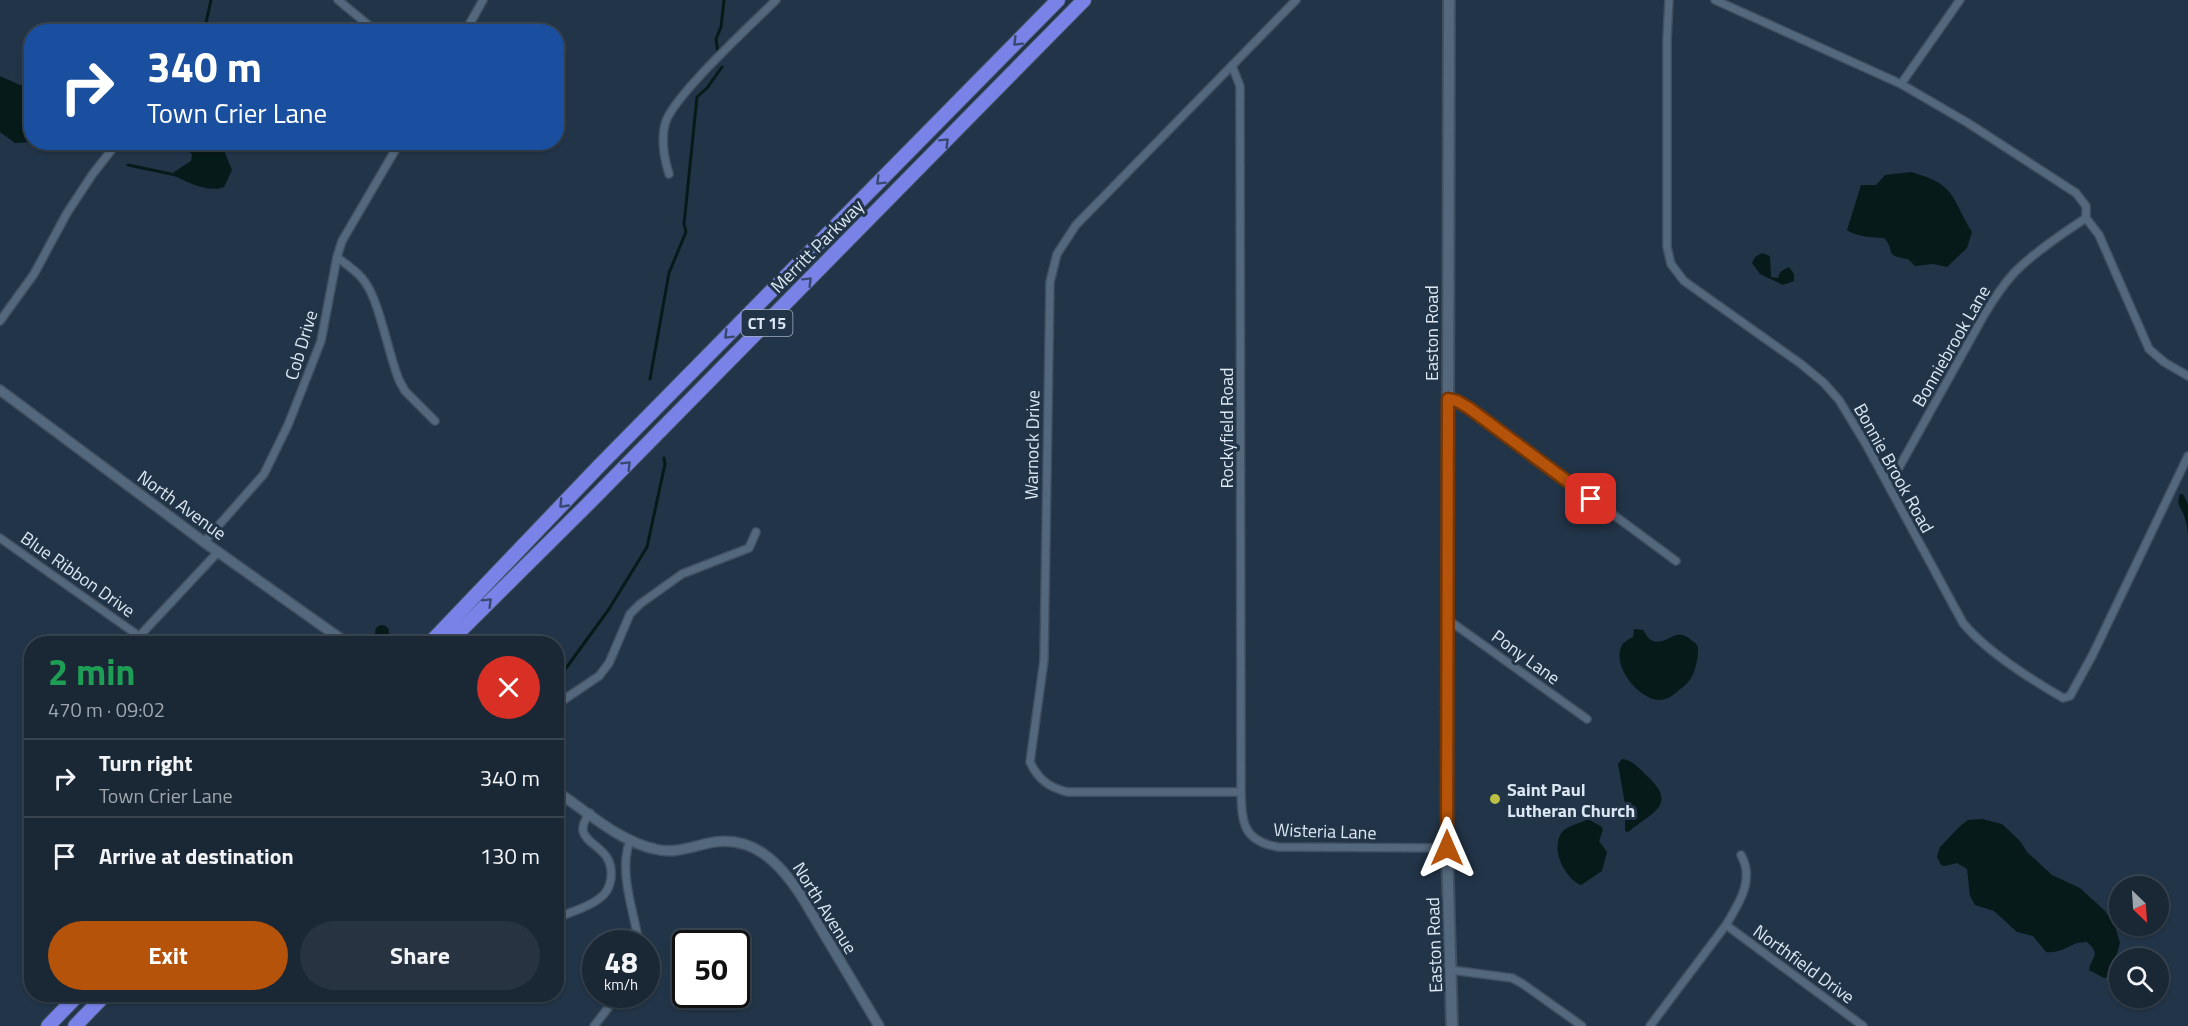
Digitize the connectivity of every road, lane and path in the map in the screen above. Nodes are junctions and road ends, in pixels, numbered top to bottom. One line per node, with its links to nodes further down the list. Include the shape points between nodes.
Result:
1 (338, 0): 11 (street)
2 (483, 0): 12 (street)
3 (1058, 0): 35 (highway, Merritt Parkway / CT 15, one-way to 35)
4 (1084, 0): 36 (highway, Merritt Parkway / CT 15, one-way to 4)
5 (1296, 0): 13 (street, Warnock Drive)
6 (1449, 0): 23 (main road, Easton Road)
7 (1669, 0): 26 (street, Bonnie Brook Road, via 1667,247 1671,264 1684,281 1824,383 1855,425)
8 (1714, 0): 14 (street)
9 (1960, 0): 14 (street)
10 (773, 1): 17 (street, via 700,76 669,115 664,138)
11 (367, 24)
12 (470, 24)
13 (1232, 66): 39 (street, Rockyfield Road, via 1239,80 1240,98); 39 (street, Warnock Drive, via 1087,213 1064,240 1052,265 1044,660 1030,762 1045,783 1068,792)
14 (1901, 84): 18 (street, via 2067,186 2086,206)
15 (112, 150): 20 (street)
16 (395, 150): 19 (street, Cob Drive, via 348,228)
17 (669, 174)
18 (2086, 218): 21 (street, via 2102,242 2149,349); 26 (street, Bonniebrook Lane, via 2016,271 1999,291 1897,471)
19 (337, 257): 24 (street, via 366,282 399,380); 29 (street, Cob Drive, via 321,341 277,448 260,478)
20 (0, 321)
21 (2188, 376)
22 (0, 390): 29 (street, North Avenue)
23 (1448, 399): 31 (street, via 1469,408); 32 (main road, Easton Road)
24 (435, 421)
25 (2188, 456): 26 (street, Bonnie Brook Road, via 2092,654 2070,696 2063,698 1978,639 1963,623)
26 (1886, 480)
27 (756, 532): 37 (street, via 749,548 682,574 640,604 630,614 609,663 599,676)
28 (0, 538): 33 (street, Blue Ribbon Drive)
29 (204, 542): 30 (street, North Avenue)
30 (218, 552): 33 (street); 34 (street, North Avenue)
31 (1673, 559)
32 (1447, 619): 38 (street, Pony Lane); 43 (main road, Easton Road)
33 (139, 636)
34 (337, 636)
35 (437, 636)
36 (455, 636)
37 (564, 700)
38 (1587, 719)
39 (1241, 792): 43 (street, Wisteria Lane, via 1246,829 1264,844)
40 (564, 796): 41 (street, North Avenue)
41 (590, 813): 42 (street, North Avenue); 45 (street, via 583,830 608,860 609,886 597,901)
42 (630, 840): 47 (street, via 625,853 626,876); 55 (street, North Avenue, via 653,849 673,851 715,842 738,842 772,859 802,897)
43 (1447, 848): 48 (main road, Easton Road)
44 (1741, 855): 46 (street, via 1747,869 1746,886)
45 (564, 915)
46 (1726, 925): 58 (street); 59 (street, Northfield Drive)
47 (636, 930)
48 (1451, 970): 56 (main road, Easton Road); 57 (street, via 1512,978)
49 (71, 1002): 52 (highway)
50 (98, 1002): 53 (highway)
51 (608, 1008): 54 (street)
52 (48, 1026)
53 (75, 1026)
54 (594, 1026)
55 (879, 1026)
56 (1452, 1026)
57 (1582, 1026)
58 (1650, 1026)
59 (1863, 1026)

